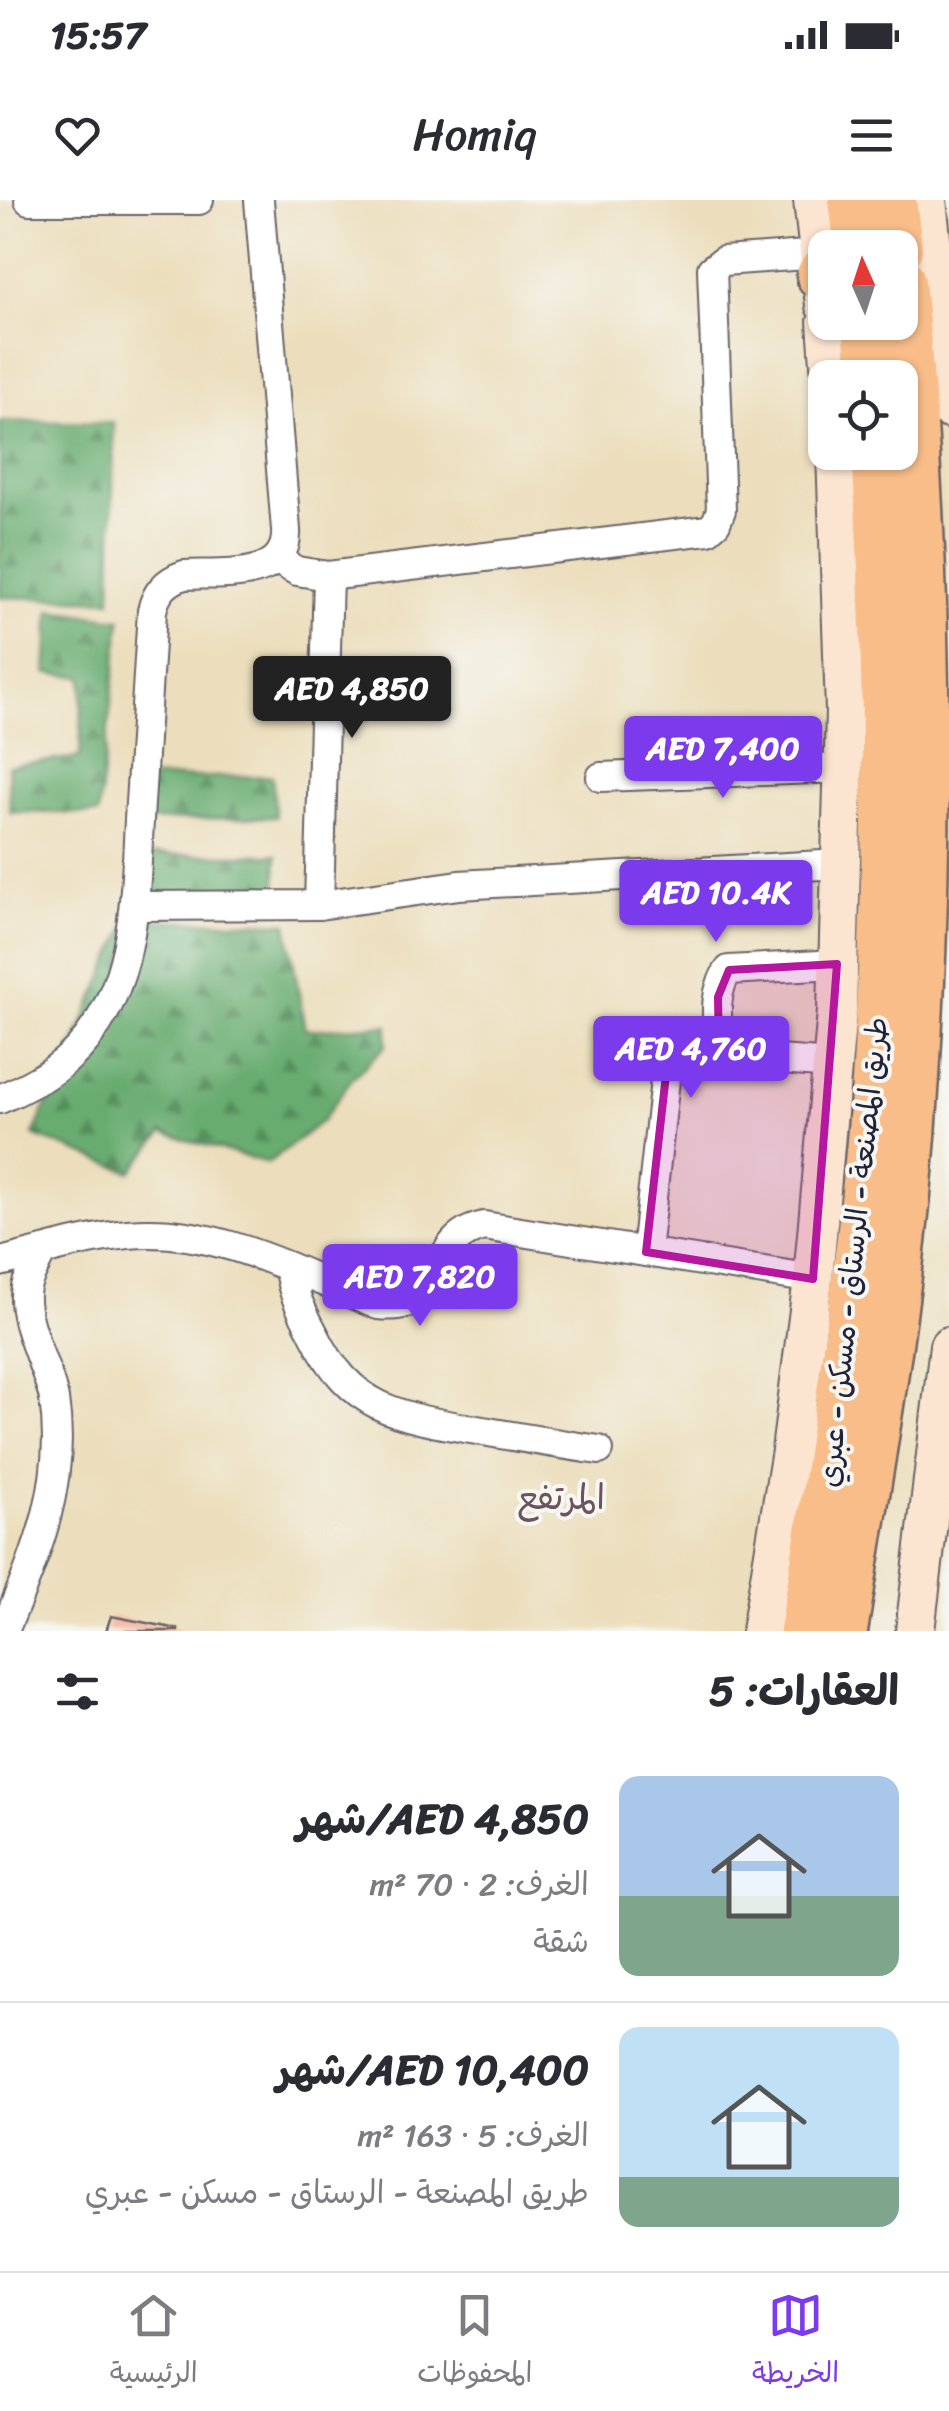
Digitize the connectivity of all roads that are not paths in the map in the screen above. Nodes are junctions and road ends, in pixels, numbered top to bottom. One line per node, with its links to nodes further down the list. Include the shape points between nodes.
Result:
1 (29, 200): 2 (street)
2 (121, 200): 3 (street)
3 (199, 200)
4 (259, 200): 18 (street, via 286,530)
5 (813, 200): 9 (street)
6 (854, 200): 10 (highway)
7 (891, 200): 11 (highway)
8 (927, 200): 14 (street)
9 (819, 230)
10 (845, 230)
11 (895, 230)
12 (808, 276): 19 (street, via 723,261 712,269 721,510 708,530)
13 (906, 340): 39 (highway, طريق المصنعة - الرستاق - مسكن - عبري, via 924,738 922,930 910,1138)
14 (949, 401): 15 (street)
15 (949, 409)
16 (837, 470): 20 (street)
17 (878, 470): 38 (highway, طريق المصنعة - الرستاق - مسكن - عبري, via 886,858 876,1083 856,1286)
18 (277, 560): 19 (street); 23 (street, via 259,570 184,575 165,584 154,601)
19 (328, 576): 24 (street)
20 (843, 768): 21 (street); 22 (street)
21 (601, 778)
22 (840, 864): 24 (street, via 459,884); 25 (street)
23 (134, 906): 24 (street); 28 (street, via 126,955 95,1029 47,1076)
24 (319, 906)
25 (837, 964): 26 (street, via 729,970 718,997); 27 (street)
26 (719, 1055): 27 (street); 30 (street, via 676,1056 667,1066)
27 (832, 1064): 33 (street)
28 (0, 1100)
29 (42, 1252): 31 (street); 32 (street, via 157,1233 211,1240); 36 (street, via 25,1288 54,1400 50,1518)
30 (646, 1252): 32 (street, via 484,1226 454,1239 428,1289 392,1306); 33 (street)
31 (0, 1262)
32 (289, 1269): 35 (street, via 328,1363 377,1406 416,1420)
33 (813, 1279): 37 (street)
34 (949, 1346): 40 (street)
35 (599, 1450)
36 (4, 1631)
37 (761, 1631)
38 (805, 1631)
39 (842, 1631)
40 (914, 1631)

